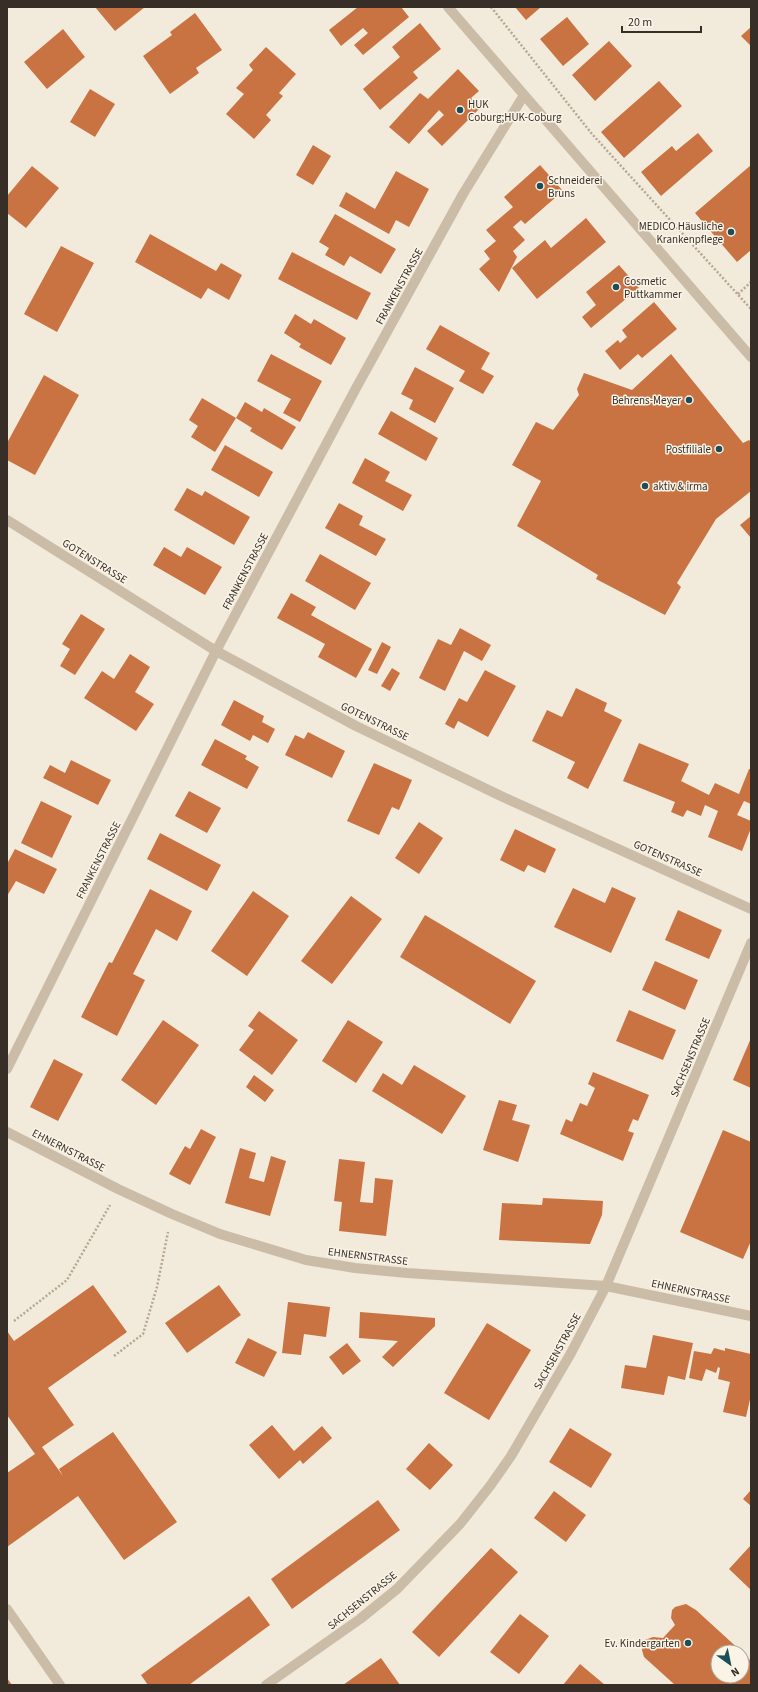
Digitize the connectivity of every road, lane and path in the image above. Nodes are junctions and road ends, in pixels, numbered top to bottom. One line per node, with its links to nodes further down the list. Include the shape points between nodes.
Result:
1 (448, 7): 3 (street)
2 (491, 7): 5 (path, via 592,134)
3 (524, 95): 7 (street); 9 (street, FRANKENSTRASSE, via 422,268)
4 (751, 282): 5 (path)
5 (738, 294): 6 (path)
6 (751, 309)
7 (751, 357)
8 (7, 520): 9 (street, GOTENSTRASSE)
9 (216, 651): 10 (street, GOTENSTRASSE, via 356,726 502,797); 12 (street, FRANKENSTRASSE)
10 (751, 909)
11 (751, 943): 16 (street, SACHSENSTRASSE)
12 (7, 1069)
13 (7, 1132): 15 (street, EHNERNSTRASSE)
14 (111, 1204): 18 (path, via 67,1280)
15 (172, 1214): 16 (street, EHNERNSTRASSE, via 220,1234 306,1260 407,1273); 19 (path, via 157,1287 143,1334)
16 (606, 1286): 17 (street, EHNERNSTRASSE); 22 (street, SACHSENSTRASSE, via 511,1456 460,1524 397,1589 360,1619)
17 (751, 1316)
18 (14, 1321)
19 (114, 1356)
20 (7, 1609): 21 (street)
21 (60, 1685)
22 (266, 1685)

